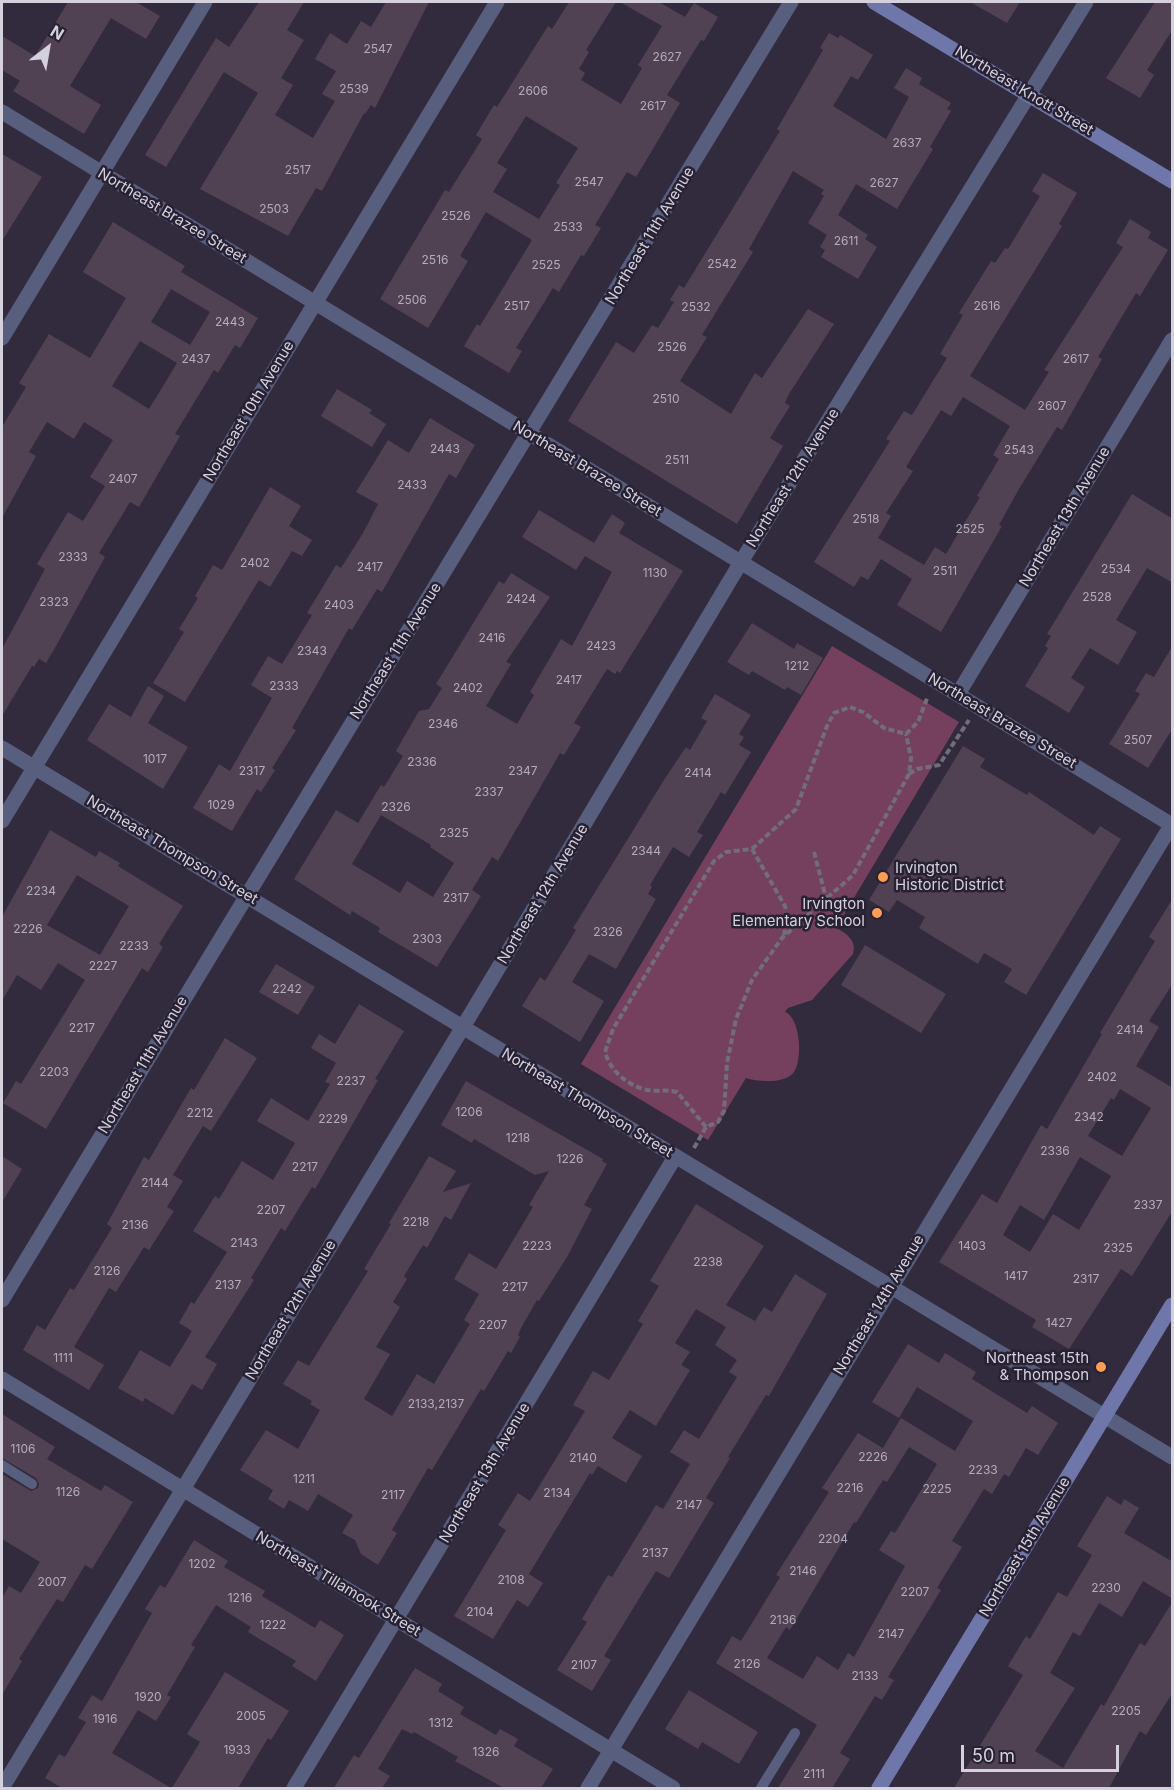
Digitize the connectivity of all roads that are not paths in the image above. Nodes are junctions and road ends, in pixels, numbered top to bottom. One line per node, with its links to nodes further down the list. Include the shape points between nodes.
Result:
1 (205, 2): 8 (street)
2 (497, 2): 10 (street, Northeast 10th Avenue)
3 (791, 2): 13 (street, Northeast 11th Avenue)
4 (874, 2): 6 (street, Northeast Knott Street)
5 (1086, 2): 6 (street, Northeast 12th Avenue)
6 (1030, 94): 9 (street, Northeast Knott Street); 14 (street, Northeast 12th Avenue)
7 (2, 112): 8 (street, Northeast Brazee Street)
8 (102, 173): 10 (street, Northeast Brazee Street); 11 (street)
9 (1173, 181)
10 (314, 302): 13 (street, Northeast Brazee Street); 17 (street, Northeast 10th Avenue)
11 (2, 338)
12 (1173, 340): 15 (street, Northeast 13th Avenue)
13 (530, 435): 14 (street, Northeast Brazee Street); 20 (street, Northeast 11th Avenue)
14 (741, 562): 15 (street, Northeast Brazee Street); 21 (street, Northeast 12th Avenue)
15 (958, 694): 19 (street, Northeast Brazee Street)
16 (2, 748): 17 (street, Northeast Thompson Street)
17 (34, 768): 18 (street, Northeast 10th Avenue); 20 (street, Northeast Thompson Street)
18 (2, 821)
19 (1172, 825): 23 (street, Northeast 14th Avenue)
20 (245, 894): 21 (street, Northeast Thompson Street); 24 (street, Northeast 11th Avenue)
21 (463, 1027): 22 (street, Northeast Thompson Street); 31 (street, Northeast 12th Avenue)
22 (675, 1156): 23 (street, Northeast Thompson Street); 32 (street, Northeast 13th Avenue)
23 (890, 1286): 27 (street, Northeast Thompson Street); 34 (street, Northeast 14th Avenue)
24 (2, 1299)
25 (1173, 1305): 27 (street, Northeast 15th Avenue)
26 (2, 1379): 31 (street, Northeast Tillamook Street)
27 (1105, 1416): 28 (street, Northeast Thompson Street); 40 (street, Northeast 15th Avenue)
28 (1173, 1457)
29 (2, 1465): 30 (lane)
30 (32, 1484)
31 (182, 1489): 32 (street, Northeast Tillamook Street); 35 (street, Northeast 12th Avenue)
32 (397, 1620): 34 (street, Northeast Tillamook Street); 36 (street, Northeast 13th Avenue)
33 (795, 1734): 39 (lane)
34 (611, 1750): 37 (street, Northeast 14th Avenue); 38 (street, Northeast Tillamook Street)
35 (4, 1787)
36 (294, 1788)
37 (588, 1788)
38 (673, 1788)
39 (761, 1788)
40 (879, 1788)

